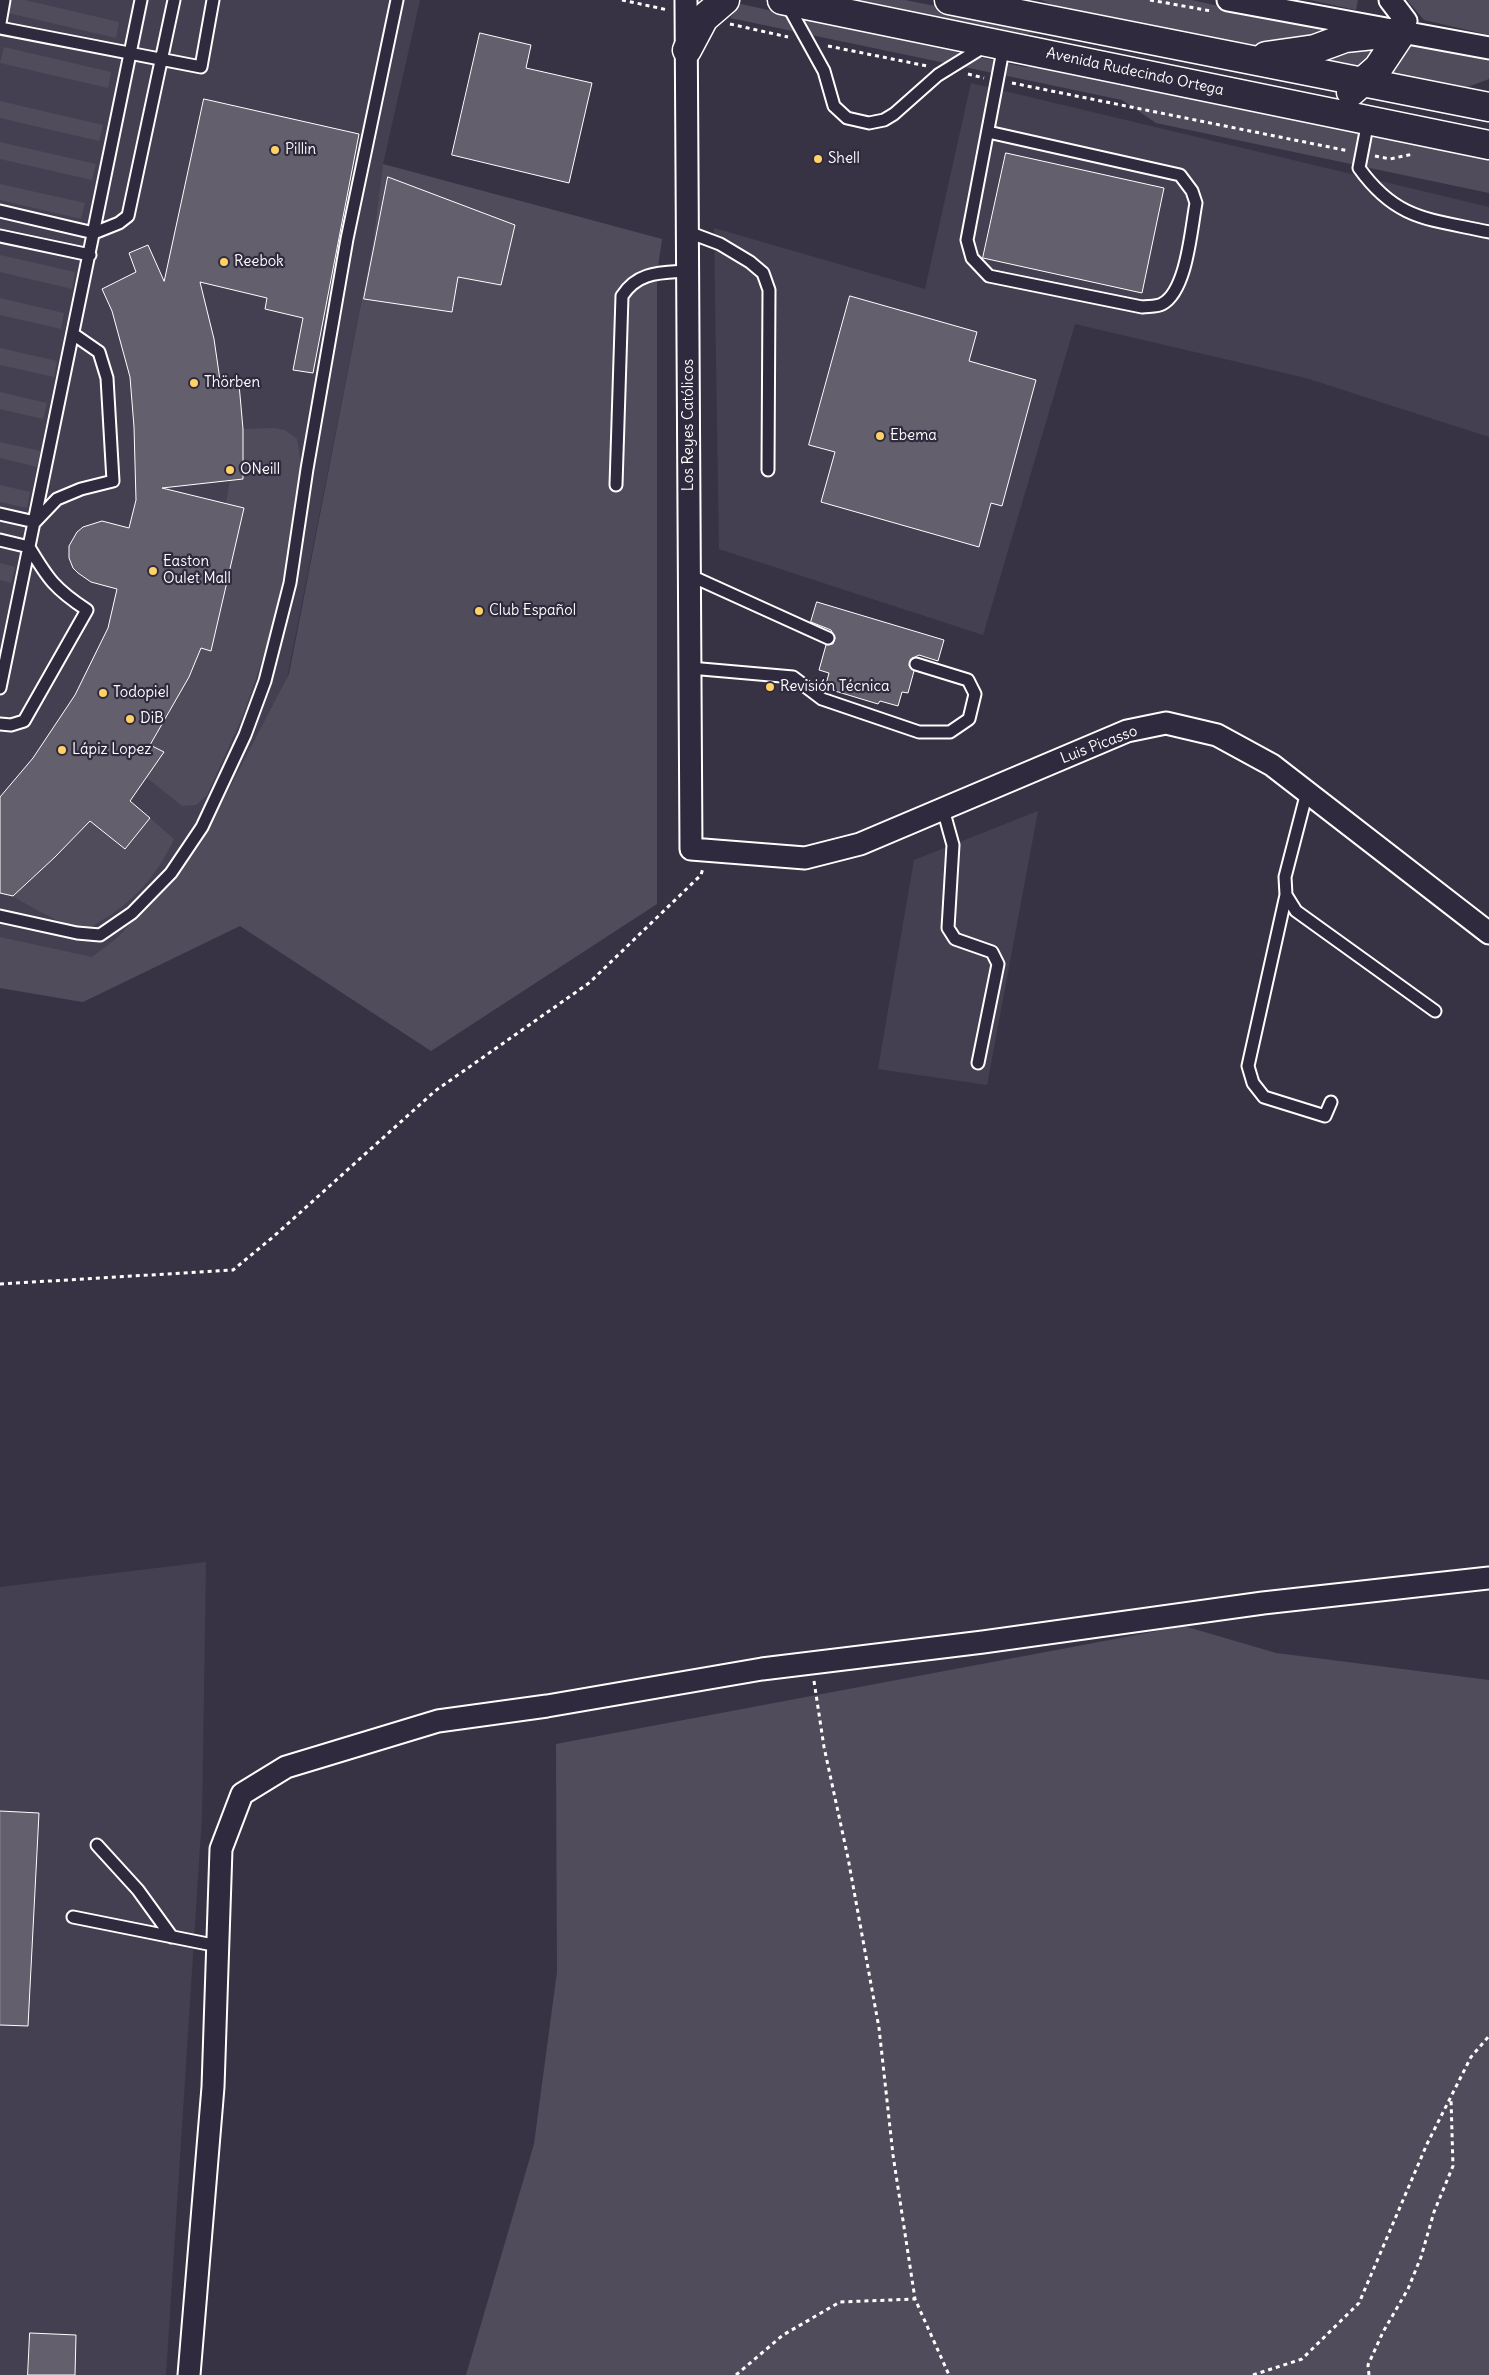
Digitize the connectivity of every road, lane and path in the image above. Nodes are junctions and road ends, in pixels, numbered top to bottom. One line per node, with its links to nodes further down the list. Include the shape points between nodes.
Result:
1 (4, 0): 15 (lane)
2 (141, 0): 22 (lane)
3 (174, 0): 24 (lane)
4 (213, 0): 24 (lane, via 201,67)
5 (397, 0): 60 (lane, via 347,238 290,582 265,681 245,735 202,828 171,873 132,913 100,935)
6 (622, 0): 13 (path)
7 (725, 0): 13 (main road)
8 (784, 0): 18 (lane); 19 (main road, Avenida Rudecindo Ortega)
9 (949, 0): 14 (main road)
10 (1009, 0): 14 (main road)
11 (1390, 0): 17 (street, via 1406,20)
12 (1234, 1): 17 (street)
13 (692, 11): 18 (path); 21 (main road)
14 (1050, 21): 23 (main road)
15 (0, 23)
16 (0, 28): 22 (lane)
17 (1402, 32): 20 (street); 23 (main road, via 1345,38 1288,54); 27 (main road)
18 (808, 42): 25 (path); 25 (lane, via 824,71 834,106 854,120 869,122 889,117)
19 (998, 44): 25 (lane); 26 (lane); 29 (main road, Avenida Rudecindo Ortega)
20 (1489, 48)
21 (687, 50): 36 (street, Los Reyes Católicos)
22 (130, 52): 24 (lane); 38 (lane)
23 (1231, 57): 27 (main road)
24 (161, 60): 38 (lane, via 128,216)
25 (946, 70): 26 (path)
26 (998, 80): 31 (lane); 34 (path)
27 (1364, 83): 28 (main road); 29 (main road, via 1334,102)
28 (1489, 107)
29 (1311, 108): 30 (main road, Avenida Rudecindo Ortega)
30 (1368, 121): 32 (main road, Avenida Rudecindo Ortega); 34 (lane)
31 (988, 132): 31 (lane, via 967,240 972,258 989,276 1142,307 1161,305 1171,296 1180,284 1196,203 1180,175)
32 (1489, 145)
33 (1417, 153): 34 (path, via 1390,159)
34 (1362, 154): 37 (lane, via 1359,168 1395,206 1423,219)
35 (0, 211): 38 (lane)
36 (688, 232): 41 (street, Los Reyes Católicos); 43 (lane, via 728,248 763,273 769,290)
37 (1489, 232)
38 (94, 233): 40 (lane)
39 (0, 236): 40 (lane)
40 (90, 255): 42 (lane)
41 (688, 271): 44 (lane, via 642,276 622,296); 49 (street, Los Reyes Católicos)
42 (73, 334): 46 (lane); 46 (lane, via 99,352 107,378 113,481 57,500)
43 (768, 470)
44 (616, 485)
45 (0, 514): 46 (lane)
46 (35, 522): 48 (lane)
47 (0, 540): 48 (lane)
48 (29, 547): 53 (lane); 54 (lane, via 61,593 87,610 24,721 11,726)
49 (689, 574): 50 (lane); 52 (street, Los Reyes Católicos)
50 (828, 638)
51 (916, 664): 52 (lane, via 968,680 976,694 969,719 950,732 919,732 822,699 793,677)
52 (690, 668): 57 (street, Los Reyes Católicos)
53 (0, 688)
54 (0, 724)
55 (1307, 792): 56 (street, Luis Picasso, via 1272,765 1217,735 1166,723 1127,731); 59 (lane, via 1284,877); 61 (street, Luis Picasso)
56 (943, 809): 57 (street, Luis Picasso, via 860,844 805,858); 63 (lane, via 953,845 948,928 955,939 992,952 998,964)
57 (691, 849)
58 (701, 875): 65 (path, via 590,983 435,1091 233,1270)
59 (1286, 895): 62 (lane, via 1296,911); 64 (lane, via 1248,1066 1253,1083 1264,1097 1325,1116)
60 (0, 916)
61 (1489, 933)
62 (1435, 1011)
63 (978, 1062)
64 (1331, 1102)
65 (0, 1284)
66 (1489, 1578): 67 (street, via 1263,1603)
67 (812, 1663): 71 (street, via 438,1721 286,1767 242,1794 221,1849); 74 (path, via 824,1747 879,2028)
68 (97, 1846): 70 (lane, via 138,1890)
69 (73, 1917): 70 (lane)
70 (172, 1937): 71 (lane)
71 (218, 1946): 75 (street, via 213,2087)
72 (1489, 2036): 73 (path, via 1471,2057)
73 (1451, 2098): 78 (path, via 1427,2144 1359,2303 1302,2359); 79 (path, via 1453,2166 1408,2289 1368,2365)
74 (915, 2299): 76 (path, via 840,2302 783,2335); 77 (path)
75 (189, 2375)
76 (736, 2375)
77 (949, 2375)
78 (1253, 2375)
79 (1369, 2375)

